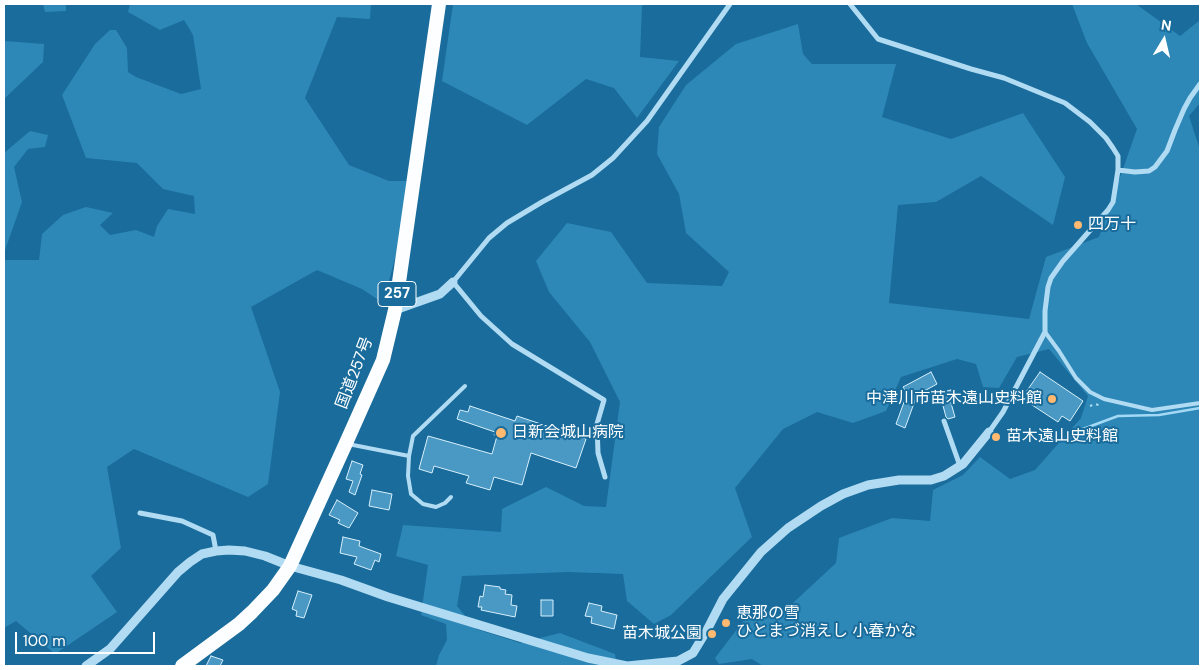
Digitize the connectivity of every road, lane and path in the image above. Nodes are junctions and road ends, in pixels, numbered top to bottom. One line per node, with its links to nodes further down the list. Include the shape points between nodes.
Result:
1 (438, 4): 7 (highway, 国道257号 / 257)
2 (730, 4): 6 (street, via 647,121 614,158 592,175 507,223 489,238)
3 (850, 4): 5 (street, via 878,39 1004,78 1065,103 1090,122 1114,148 1118,156)
4 (1200, 84): 5 (street, via 1184,109 1167,151 1155,167 1149,171)
5 (1118, 170): 8 (street, via 1113,202 1062,261 1052,278 1048,287)
6 (453, 282): 7 (street, via 440,294); 16 (street, via 480,316 512,344 604,400 597,434)
7 (395, 310): 13 (highway, 国道257号 / 257, via 382,360)
8 (1045, 332): 10 (lane, via 1076,378 1090,392 1104,399 1152,410); 12 (street)
9 (465, 386): 14 (lane, via 413,436)
10 (1200, 403)
11 (944, 422): 15 (street)
12 (989, 432): 15 (street)
13 (346, 443): 14 (lane); 20 (highway, 国道257号 / 257)
14 (409, 456): 17 (lane, via 411,494 423,504 436,507)
15 (960, 466): 21 (street, via 931,480 899,480 868,485 843,494 788,528 761,552 723,599 693,653)
16 (605, 477)
17 (451, 497)
18 (140, 513): 19 (street, via 182,521 212,535)
19 (216, 551): 20 (street, via 245,551); 23 (street, via 202,554 178,572 110,649)
20 (290, 566): 21 (street, via 588,658 627,666); 22 (highway, 国道257号 / 257, via 252,612)
21 (682, 663)
22 (185, 665)
23 (86, 666)

